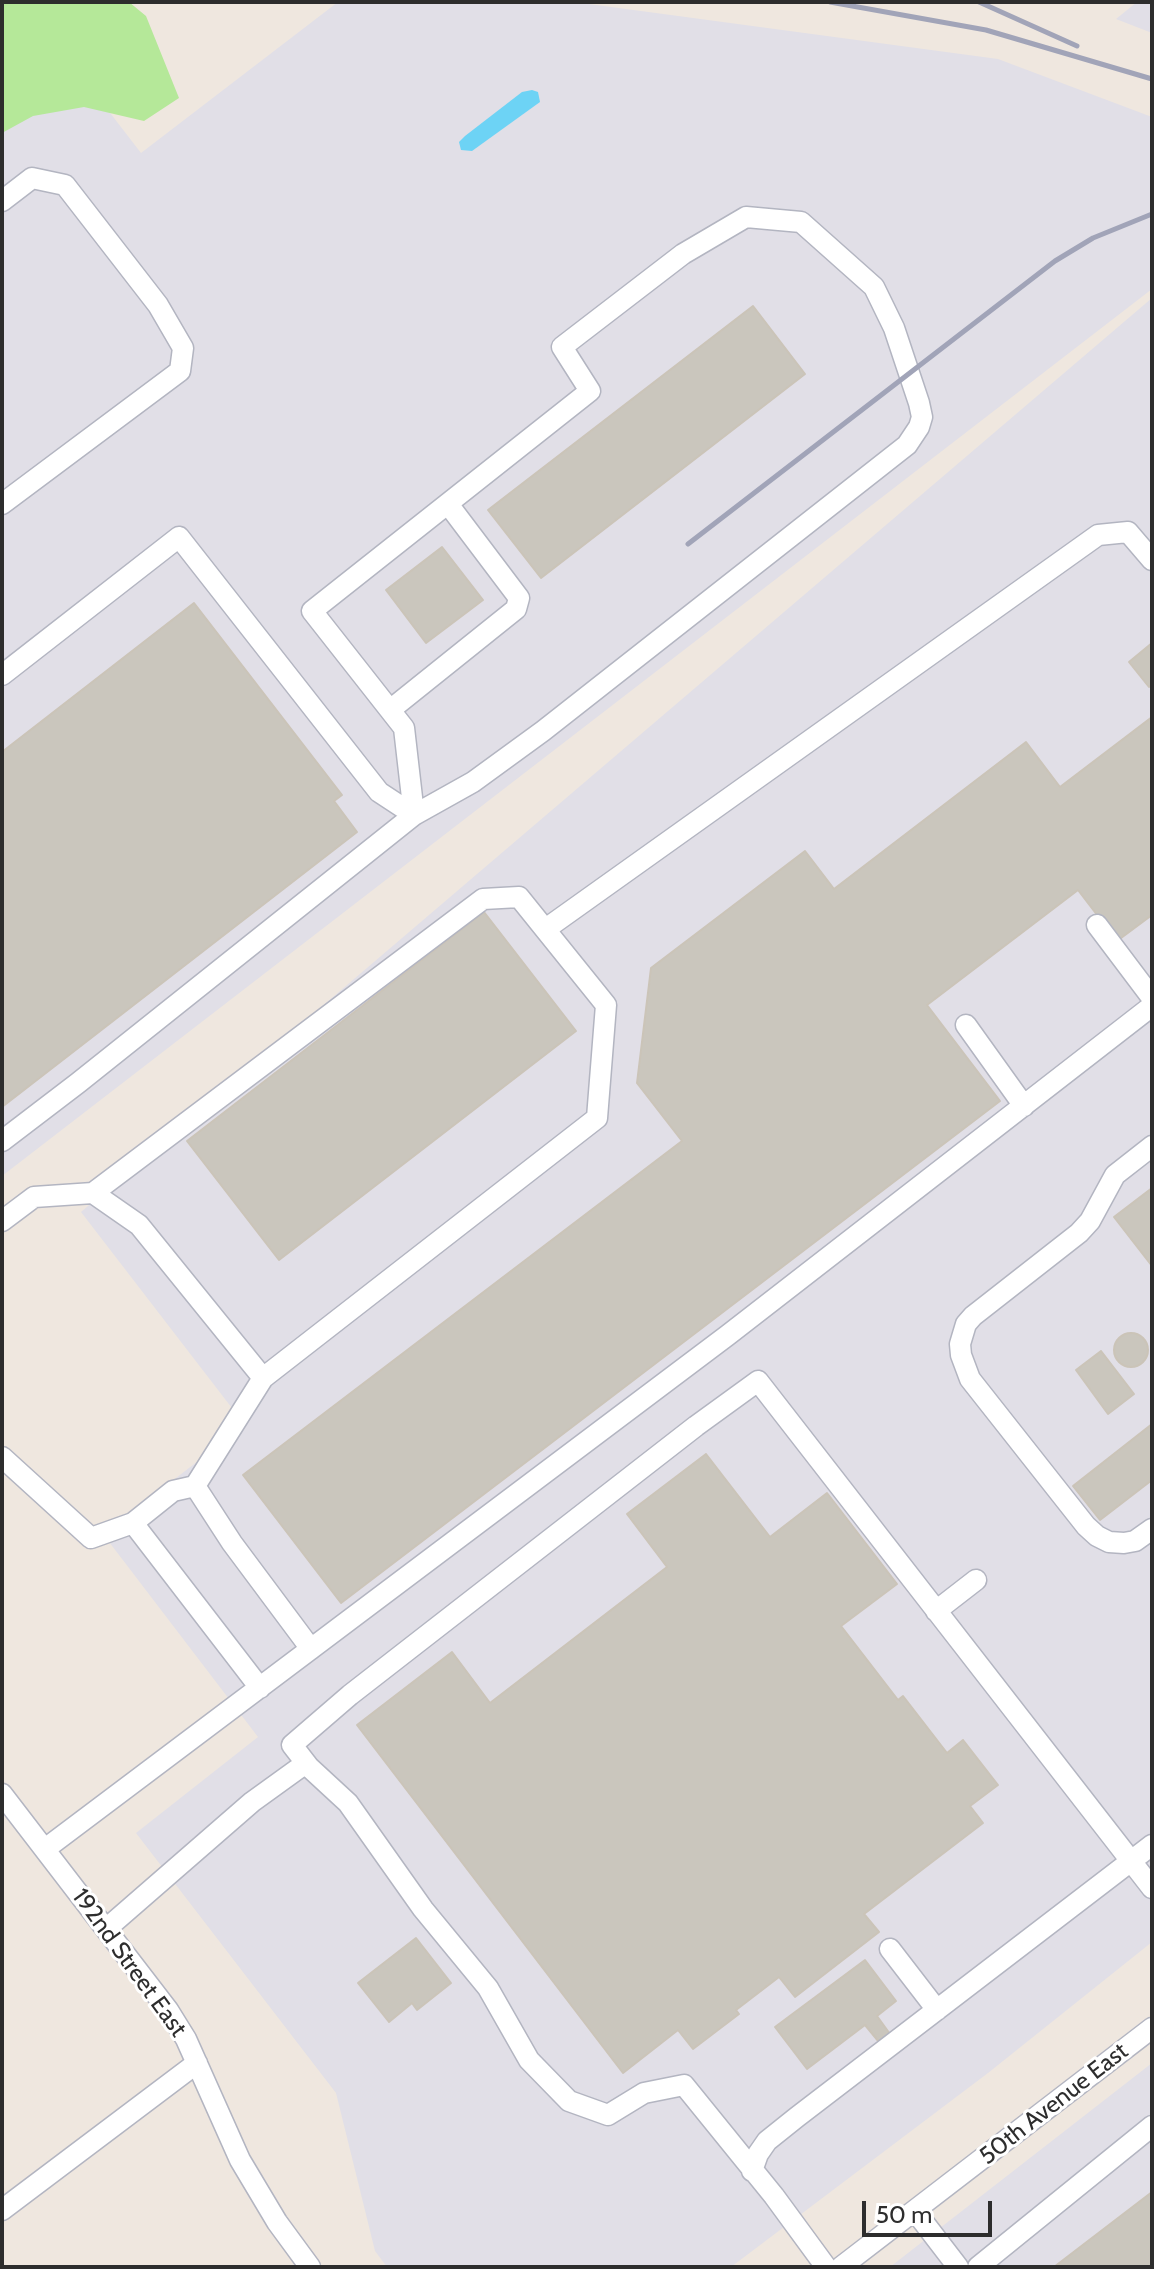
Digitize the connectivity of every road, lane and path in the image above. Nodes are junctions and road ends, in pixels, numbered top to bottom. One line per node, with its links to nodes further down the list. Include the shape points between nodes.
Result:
1 (2, 201): 2 (street, via 32,178 65,185 158,305 183,348 180,371)
2 (2, 504)
3 (448, 504): 6 (street, via 519,598 516,609); 6 (street, via 312,611); 7 (street, via 590,391 562,347 683,254 746,217 801,222 874,287 894,328 922,417 907,445 543,731 473,782)
4 (1152, 560): 9 (street, via 1128,532 1098,535)
5 (2, 675): 7 (street, via 179,537 379,792)
6 (390, 710): 7 (street, via 404,728)
7 (414, 815): 14 (street)
8 (1097, 925): 10 (street)
9 (547, 928): 16 (street, via 519,897 483,899 472,905); 18 (street, via 606,1005 597,1118)
10 (1152, 998)
11 (1152, 1006): 13 (street)
12 (966, 1025): 13 (street)
13 (1024, 1106): 25 (street)
14 (2, 1141)
15 (1152, 1146): 22 (street, via 1115,1175 1079,1233 973,1316 960,1344 970,1379 1086,1526 1109,1542 1124,1543)
16 (93, 1193): 17 (street, via 34,1197); 18 (street, via 139,1225)
17 (2, 1221)
18 (263, 1378): 20 (street)
19 (2, 1457): 21 (street, via 91,1538)
20 (195, 1486): 21 (street, via 173,1491); 25 (street)
21 (133, 1523): 26 (street)
22 (1152, 1529)
23 (976, 1580): 24 (street)
24 (936, 1611): 27 (street, via 758,1381 350,1695 292,1745); 31 (street)
25 (311, 1649): 26 (street)
26 (260, 1688): 30 (street)
27 (306, 1763): 33 (street, via 252,1802); 39 (street, via 348,1803 423,1909 488,1988 529,2060 569,2101 608,2115 644,2093 684,2085)
28 (2, 1794): 30 (street, 192nd Street East)
29 (1152, 1845): 31 (street)
30 (45, 1849): 33 (street, 192nd Street East)
31 (1131, 1862): 32 (street); 35 (street)
32 (1152, 1888)
33 (106, 1929): 37 (street, 192nd Street East, via 168,2010)
34 (890, 1949): 35 (street)
35 (937, 2010): 39 (street, via 767,2141)
36 (1152, 2028): 41 (street, 50th Avenue East)
37 (197, 2063): 40 (street); 42 (street, 192nd Street East, via 240,2160)
38 (1152, 2126): 46 (street)
39 (752, 2171): 43 (street)
40 (2, 2210)
41 (915, 2211): 44 (street, 50th Avenue East); 45 (street)
42 (310, 2267)
43 (826, 2267)
44 (841, 2267)
45 (958, 2267)
46 (978, 2267)

